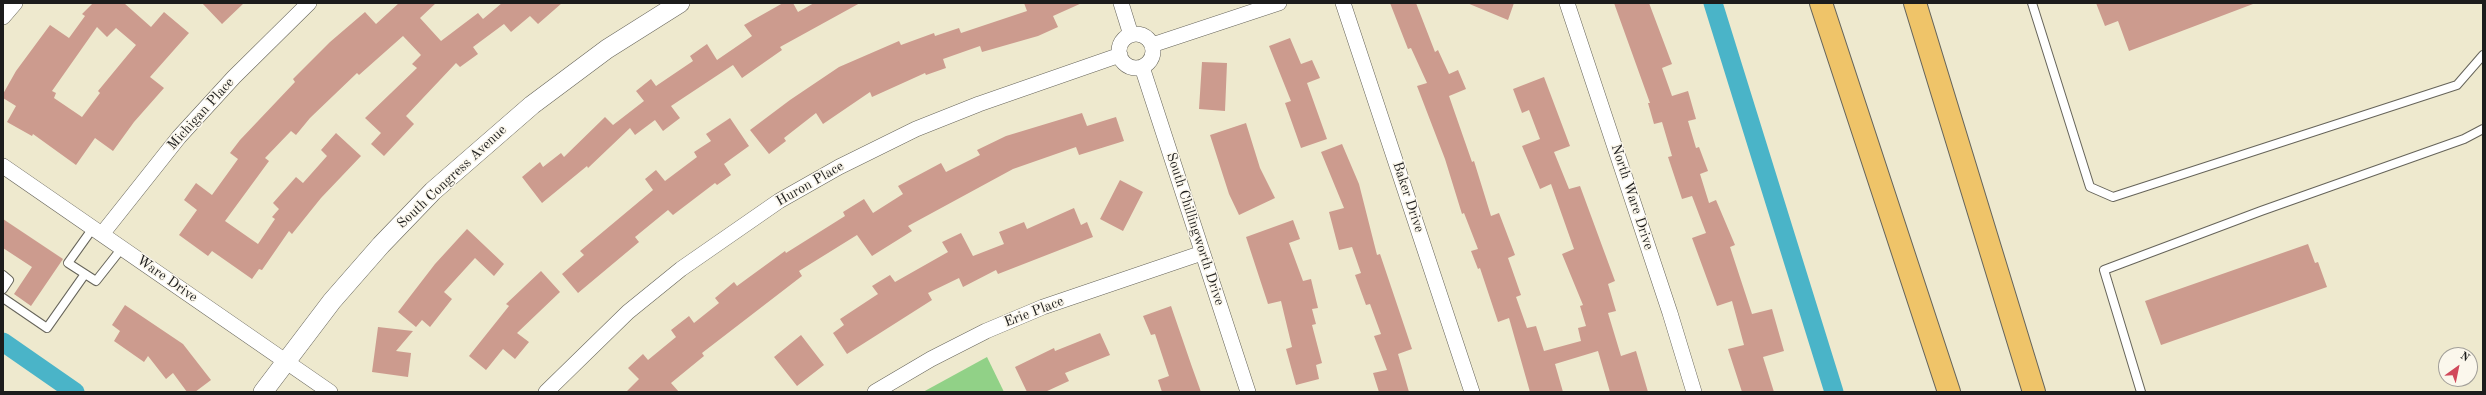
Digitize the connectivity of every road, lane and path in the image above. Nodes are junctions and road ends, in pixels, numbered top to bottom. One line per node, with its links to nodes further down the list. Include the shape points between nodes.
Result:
1 (15, 3): 11 (street)
2 (309, 3): 19 (street, Michigan Place, via 234,77)
3 (680, 3): 26 (street, South Congress Avenue, via 607,49 532,105 475,153 381,245)
4 (1121, 3): 12 (street)
5 (1279, 3): 13 (street)
6 (1343, 3): 32 (street, Baker Drive)
7 (1567, 3): 33 (street, North Ware Drive)
8 (1821, 3): 34 (highway)
9 (1915, 3): 35 (highway)
10 (2032, 3): 15 (lane, via 2090,187 2113,197 2457,85)
11 (3, 17)
12 (1131, 35): 13 (street, via 1145,36); 14 (street, via 1122,42)
13 (1152, 45): 16 (street, via 1150,62)
14 (1120, 55): 16 (street, via 1128,66); 29 (street, Huron Place, via 979,104 916,129 839,167 779,201 681,269 628,312)
15 (2483, 55)
16 (1142, 67): 21 (street, South Chillingworth Drive)
17 (2483, 129): 36 (lane, via 2464,139 2104,270)
18 (3, 166): 19 (street, Ware Drive)
19 (98, 231): 20 (street, Ware Drive); 22 (lane, via 68,263)
20 (122, 248): 22 (lane, via 96,281); 26 (street, Ware Drive)
21 (1202, 253): 30 (street, Erie Place, via 1042,307 999,325 931,358); 31 (street, South Chillingworth Drive)
22 (85, 274): 25 (lane, via 47,328)
23 (3, 275): 24 (lane, via 9,280)
24 (3, 289)
25 (3, 298)
26 (285, 361): 27 (street, South Congress Avenue); 28 (street, Ware Drive)
27 (263, 392)
28 (330, 392)
29 (546, 392)
30 (875, 392)
31 (1248, 392)
32 (1472, 392)
33 (1694, 392)
34 (1949, 392)
35 (2034, 392)
36 (2141, 392)

